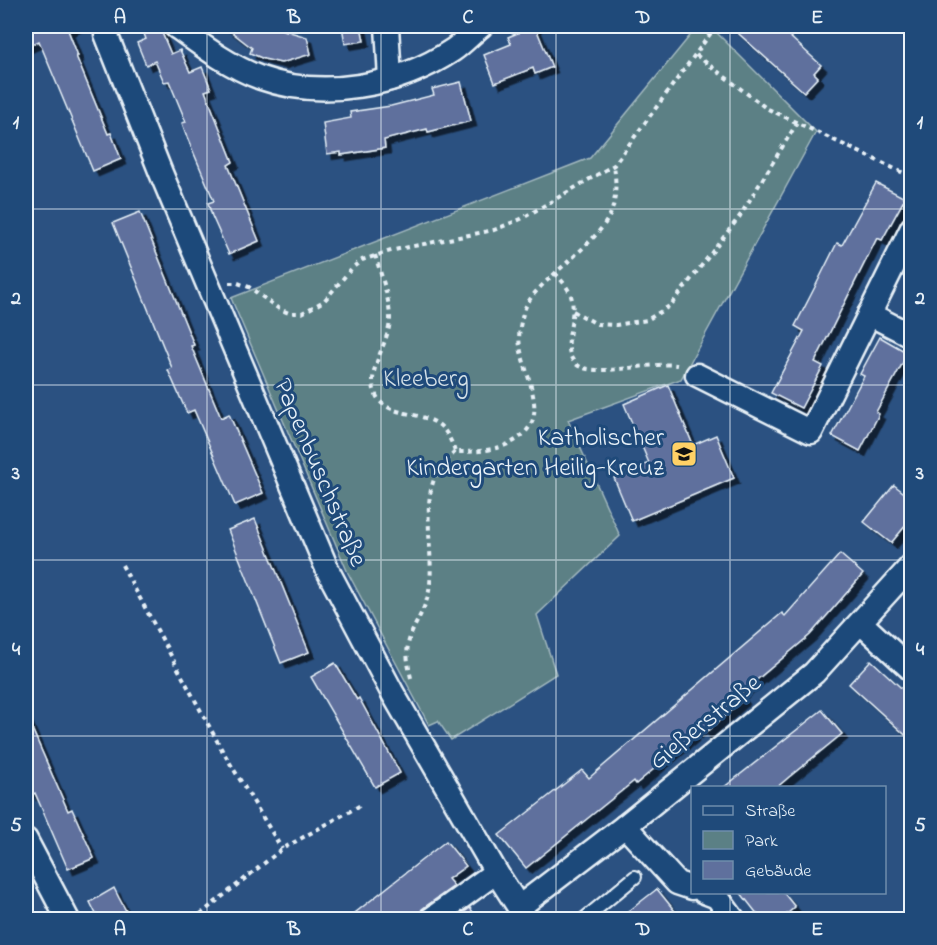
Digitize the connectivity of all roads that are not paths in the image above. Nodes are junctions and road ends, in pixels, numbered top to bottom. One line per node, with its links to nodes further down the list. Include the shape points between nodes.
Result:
1 (106, 26): 15 (street, Papenbuschstraße, via 161,173 328,572)
2 (176, 26): 5 (street, via 220,57 260,77 295,87 340,88)
3 (387, 26): 5 (street)
4 (481, 26): 5 (street, via 455,49)
5 (390, 80)
6 (912, 228): 7 (street)
7 (869, 314): 8 (street); 9 (street, via 811,432)
8 (912, 336)
9 (697, 375)
10 (912, 565): 11 (street, Gießerstraße)
11 (861, 623): 12 (street); 13 (street, Gießerstraße, via 814,673)
12 (912, 670)
13 (625, 826): 17 (street, via 677,883); 19 (street, Gießerstraße)
14 (26, 840): 20 (street)
15 (496, 872): 19 (street, Papenbuschstraße); 21 (street)
16 (634, 877): 22 (lane)
17 (691, 887)
18 (709, 894): 23 (street, via 717,897)
19 (523, 913)
20 (68, 920)
21 (430, 920)
22 (583, 920)
23 (734, 920)

